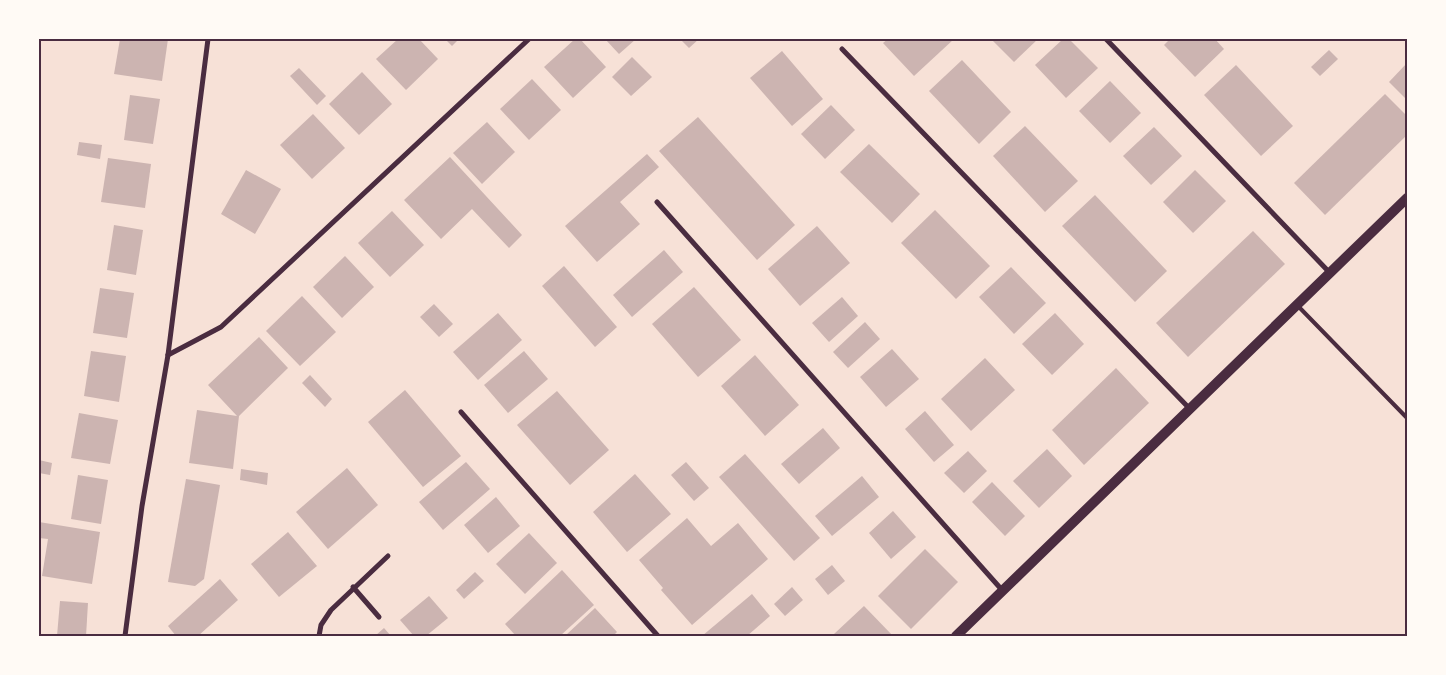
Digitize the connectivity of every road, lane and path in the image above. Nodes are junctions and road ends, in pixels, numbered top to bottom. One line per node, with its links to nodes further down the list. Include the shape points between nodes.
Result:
1 (208, 39): 9 (street)
2 (529, 39): 9 (street, via 221,327)
3 (1106, 39): 7 (street)
4 (842, 49): 10 (street)
5 (1407, 198): 7 (main road)
6 (657, 202): 15 (street)
7 (1330, 273): 8 (main road)
8 (1297, 305): 10 (main road); 12 (lane)
9 (168, 355): 17 (street, via 142,506)
10 (1189, 408): 15 (main road)
11 (461, 412): 19 (street)
12 (1407, 418)
13 (388, 556): 14 (street)
14 (353, 587): 16 (street); 18 (street, via 330,610)
15 (1003, 591): 20 (main road)
16 (379, 617)
17 (126, 636)
18 (319, 636)
19 (658, 636)
20 (956, 636)

